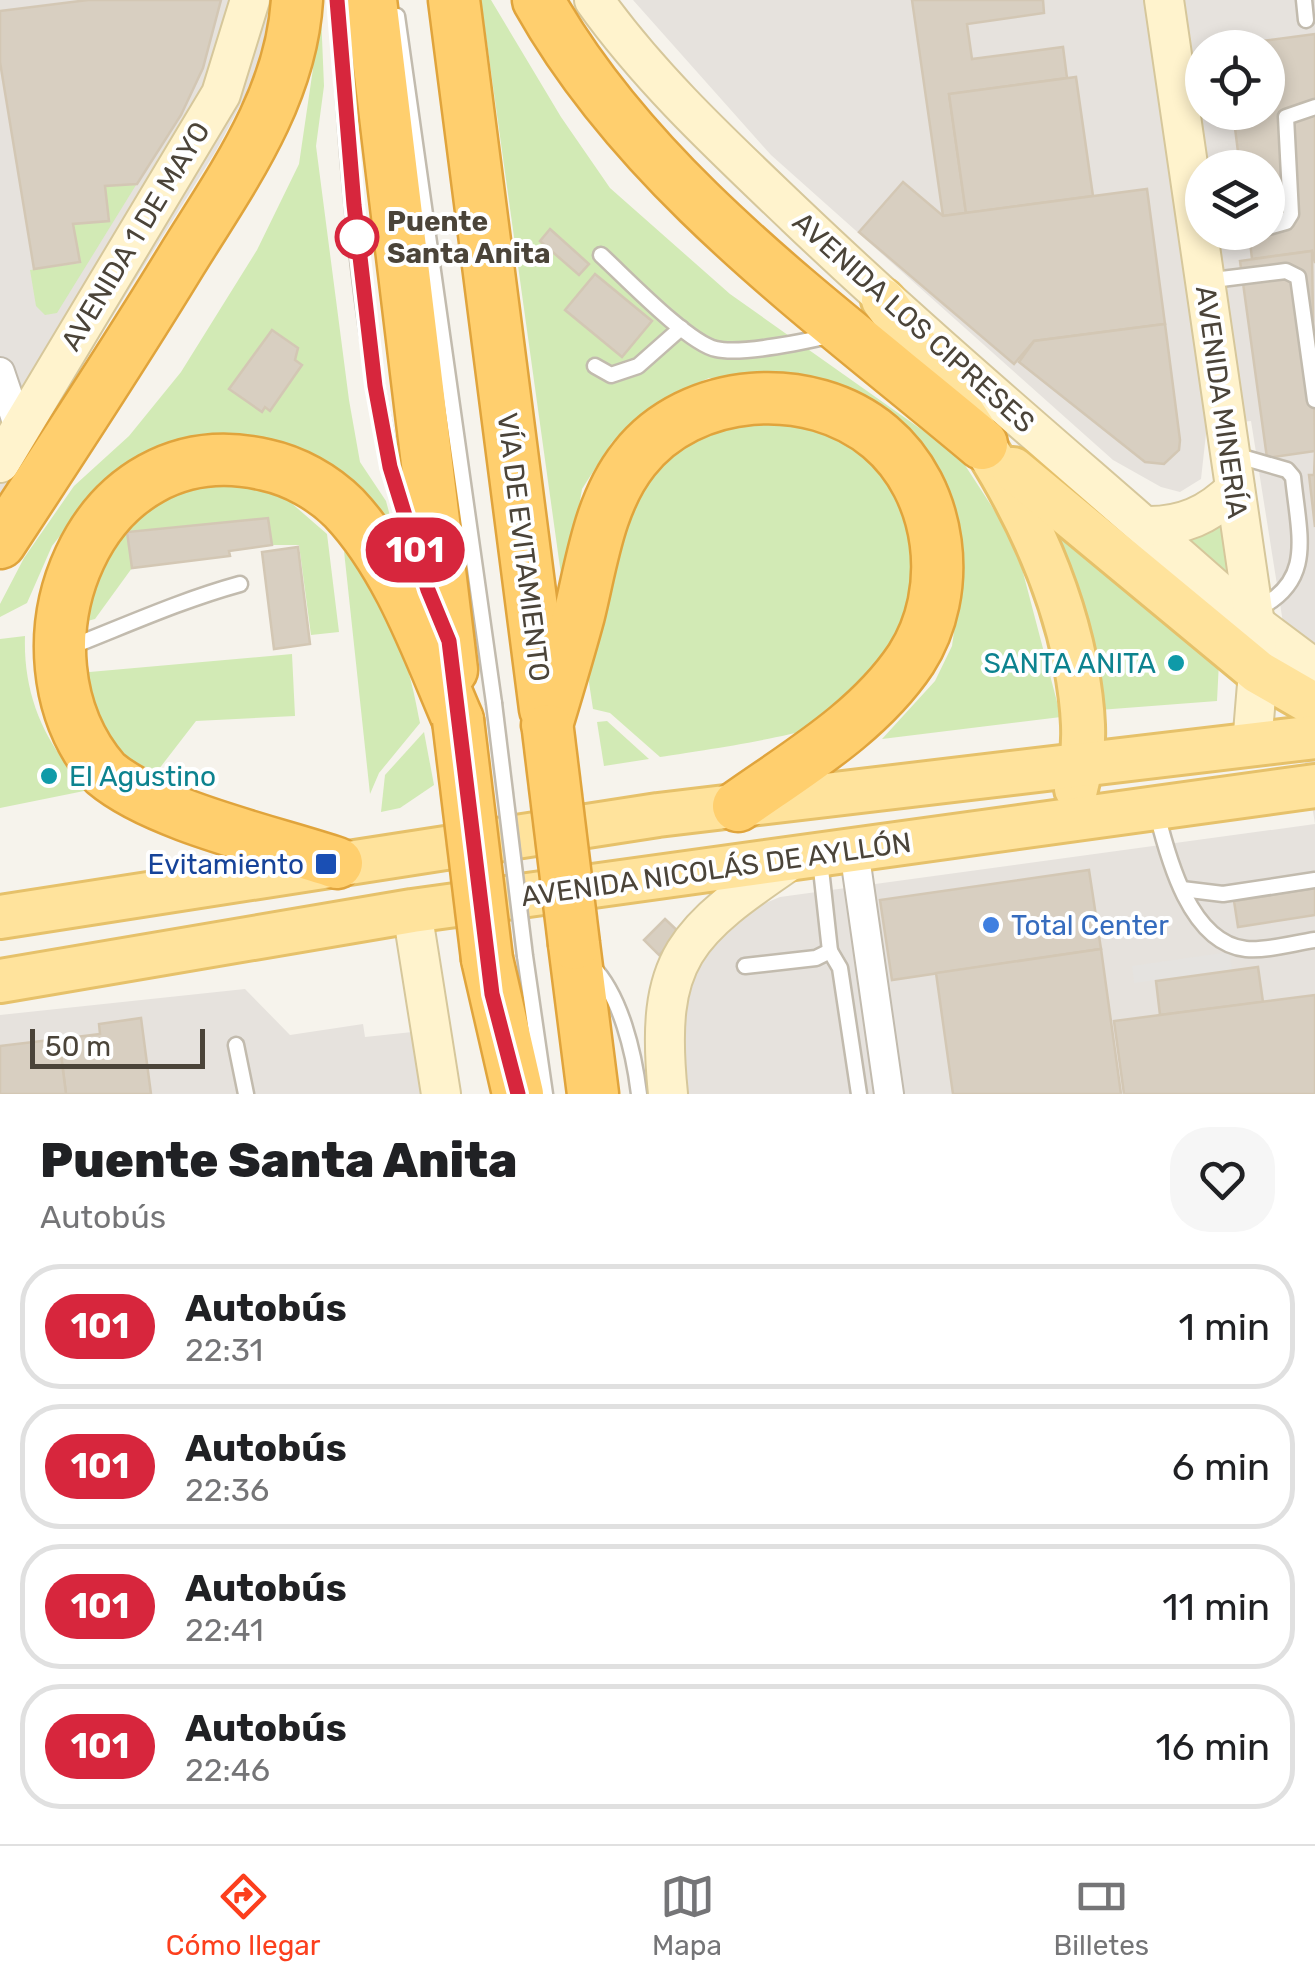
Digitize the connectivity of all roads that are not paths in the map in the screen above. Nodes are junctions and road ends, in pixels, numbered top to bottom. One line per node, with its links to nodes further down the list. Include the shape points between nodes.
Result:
1 (250, 0): 21 (street, AVENIDA 1 DE MAYO, via 221,94)
2 (297, 0): 27 (highway, via 269,113)
3 (337, 0): 30 (lane, via 378,402 390,467)
4 (371, 0): 30 (highway)
5 (395, 0): 35 (lane)
6 (454, 0): 36 (highway, VÍA DE EVITAMIENTO)
7 (538, 0): 18 (highway, via 590,85 645,151)
8 (594, 0): 18 (street, AVENIDA LOS CIPRESES)
9 (1164, 0): 12 (street, AVENIDA MINERÍA)
10 (1304, 0): 11 (lane)
11 (1306, 20)
12 (1185, 79)
13 (1315, 107): 14 (lane, via 1286,116 1291,214)
14 (1285, 222)
15 (1205, 250): 17 (street, AVENIDA MINERÍA)
16 (600, 255): 19 (lane)
17 (1204, 281): 22 (lane, via 1286,271 1298,277); 25 (street, AVENIDA MINERÍA)
18 (866, 316): 19 (lane, via 796,344 716,349); 23 (highway); 26 (street, AVENIDA LOS CIPRESES)
19 (681, 328): 20 (lane, via 638,366 611,376)
20 (595, 366)
21 (6, 396): 24 (street, AVENIDA 1 DE MAYO)
22 (1315, 400)
23 (982, 444): 33 (main road); 39 (main road, via 1024,508 1060,598 1078,680)
24 (0, 463)
25 (1232, 471): 26 (street, via 1220,504 1185,522); 29 (street, AVENIDA MINERÍA); 29 (lane, via 1287,470 1292,477 1302,567 1286,596)
26 (1145, 526): 29 (street, AVENIDA LOS CIPRESES)
27 (0, 543)
28 (240, 584): 31 (lane, via 171,603)
29 (1254, 617): 32 (street); 33 (street, AVENIDA MINERÍA)
30 (449, 641): 35 (highway)
31 (44, 656): 35 (highway, via 58,577 76,540 105,506 146,478 183,464 251,461 310,482 342,506); 45 (highway, via 60,720 120,784)
32 (1315, 669)
33 (1258, 672): 34 (main road); 38 (street, AVENIDA MINERÍA)
34 (1315, 706)
35 (476, 712): 53 (highway, bridge)
36 (548, 728): 41 (highway, via 603,517 622,474 650,442 682,418 724,402 797,402 850,418 899,457 930,514 937,574 928,623 910,660 878,698); 51 (highway, VÍA DE EVITAMIENTO, bridge)
37 (1315, 738): 38 (main road, AVENIDA NICOLÁS DE AYLLÓN)
38 (1252, 745): 39 (main road, AVENIDA NICOLÁS DE AYLLÓN)
39 (1083, 765): 41 (main road, AVENIDA NICOLÁS DE AYLLÓN); 43 (main road, via 1075,792)
40 (1315, 786): 42 (main road, AVENIDA NICOLÁS DE AYLLÓN)
41 (738, 806): 45 (main road, AVENIDA NICOLÁS DE AYLLÓN)
42 (1155, 808): 43 (main road, AVENIDA NICOLÁS DE AYLLÓN); 47 (lane)
43 (1054, 822): 44 (main road, AVENIDA NICOLÁS DE AYLLÓN)
44 (822, 854): 48 (main road, AVENIDA NICOLÁS DE AYLLÓN); 52 (lane); 63 (street, via 718,912 682,956 663,1020); 65 (street)
45 (337, 863): 49 (main road, AVENIDA NICOLÁS DE AYLLÓN)
46 (1315, 880): 47 (lane, via 1223,894)
47 (1182, 888): 50 (lane, via 1210,933 1244,949)
48 (412, 911): 55 (main road, AVENIDA NICOLÁS DE AYLLÓN); 58 (street)
49 (0, 917)
50 (1315, 940)
51 (575, 946): 61 (highway, VÍA DE EVITAMIENTO); 62 (lane, via 608,982)
52 (830, 951): 54 (lane); 64 (lane, via 840,968)
53 (506, 957): 59 (highway); 60 (lane)
54 (744, 966)
55 (0, 981)
56 (236, 1045): 57 (lane)
57 (246, 1094)
58 (441, 1094)
59 (518, 1094)
60 (546, 1094)
61 (593, 1094)
62 (639, 1094)
63 (668, 1094)
64 (860, 1094)
65 (888, 1094)

